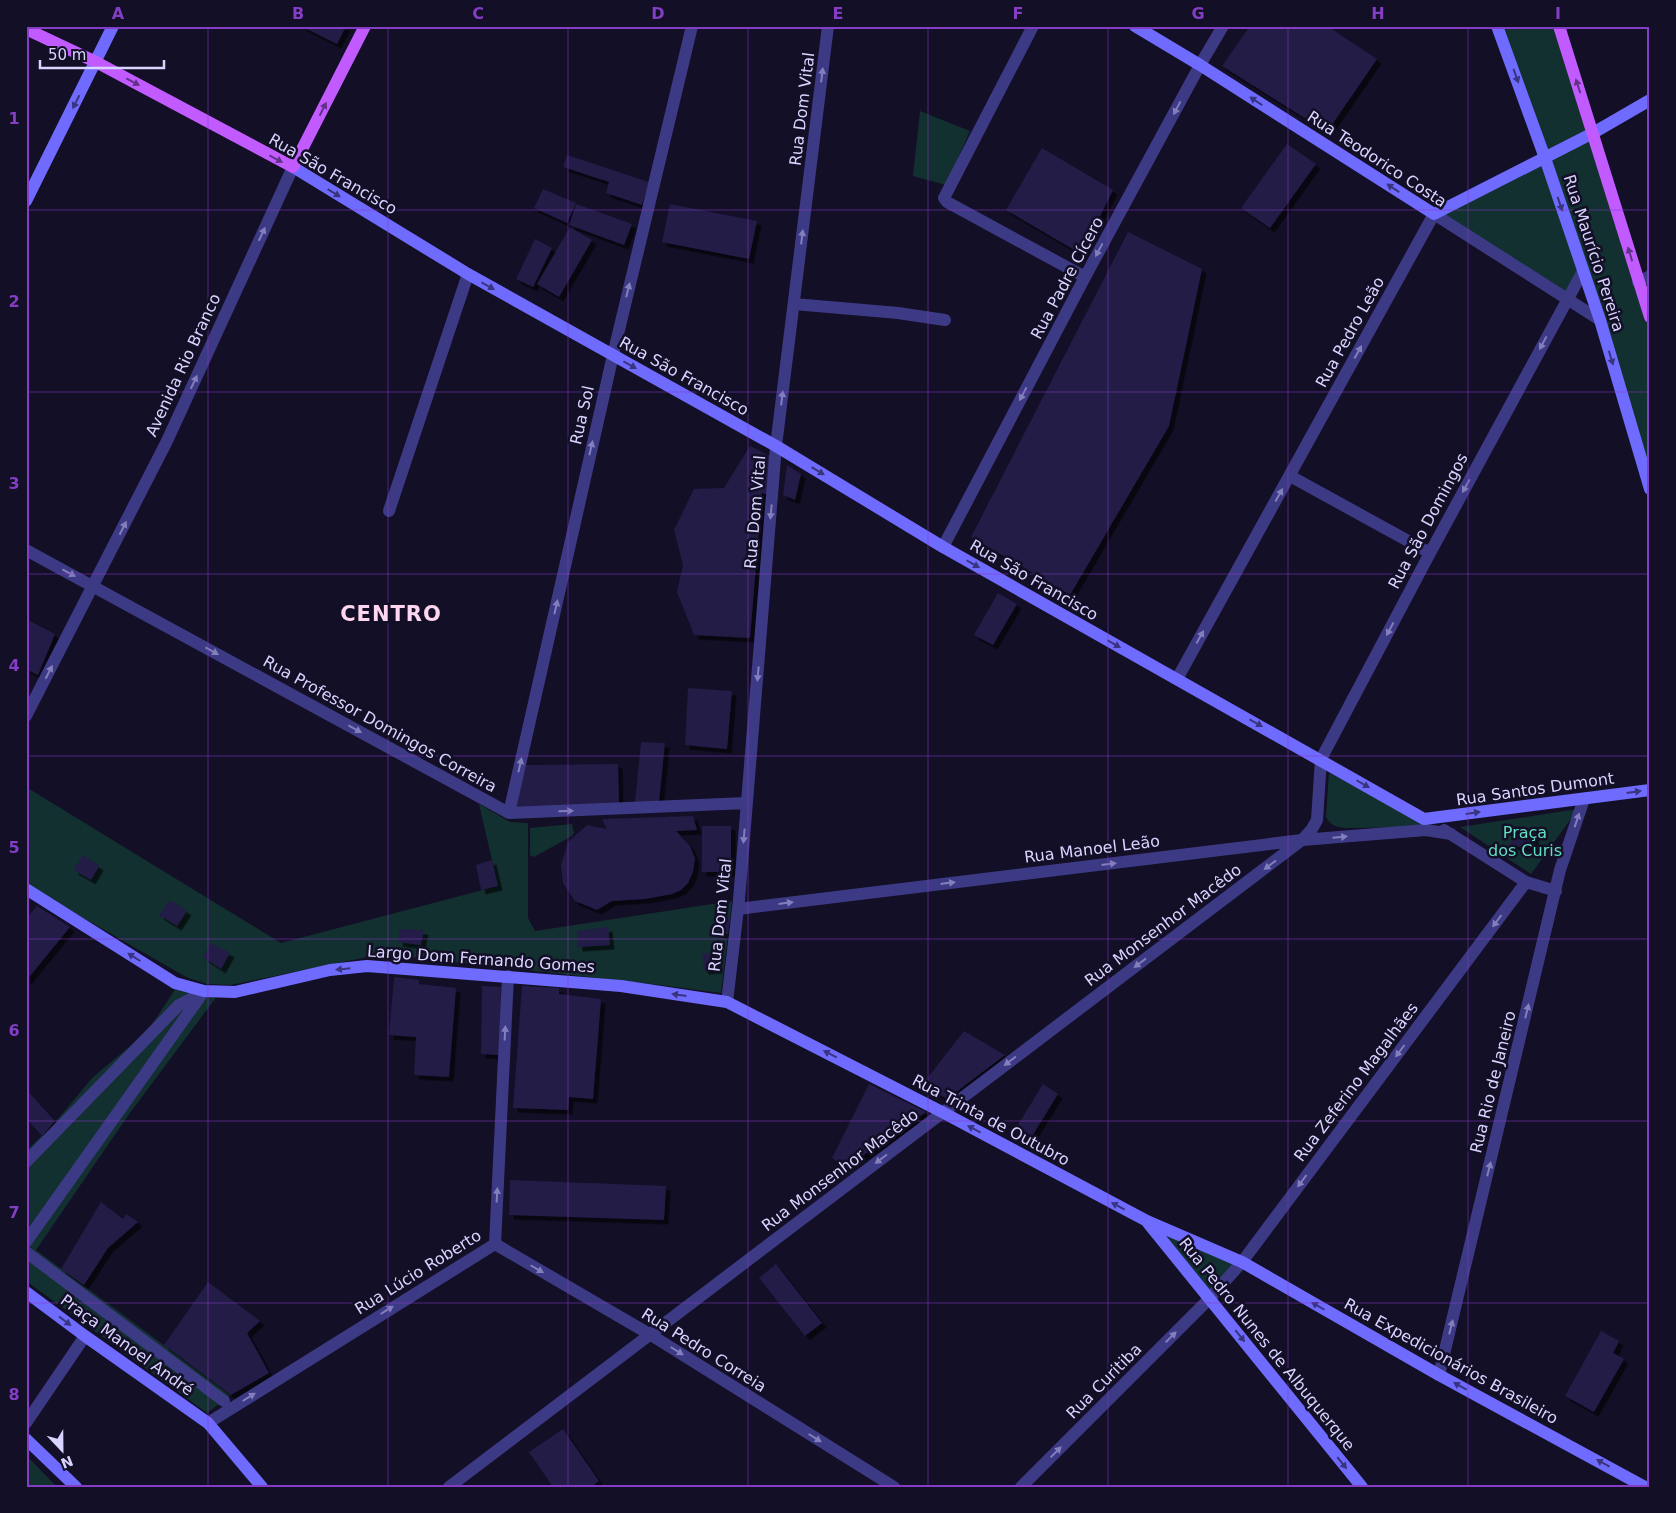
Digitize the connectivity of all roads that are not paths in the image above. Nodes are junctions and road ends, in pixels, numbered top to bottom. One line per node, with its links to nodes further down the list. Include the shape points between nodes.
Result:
1 (112, 26): 11 (street)
2 (365, 26): 16 (main road, Avenida Rio Branco, one-way to 2)
3 (692, 26): 29 (street, Rua Sol, one-way to 3)
4 (828, 26): 25 (street, Rua Dom Vital, one-way to 4)
5 (1033, 26): 22 (street, via 944,198)
6 (1135, 26): 12 (street, Rua Teodorico Costa)
7 (1223, 26): 12 (street, Rua Padre Cícero)
8 (1559, 26): 14 (main road, Rua Maurício Pereira, one-way to 8)
9 (1498, 28): 15 (street, Rua Maurício Pereira, one-way to 15)
10 (26, 29): 11 (main road, Rua São Francisco)
11 (96, 62): 16 (main road, Rua São Francisco, one-way to 16); 17 (street, one-way to 17)
12 (1200, 65): 18 (street, Rua Teodorico Costa, one-way to 12); 22 (street, Rua Padre Cícero, one-way to 22)
13 (1650, 100): 14 (street)
14 (1593, 133): 15 (street); 23 (main road, Rua Maurício Pereira, one-way to 14)
15 (1545, 158): 18 (street); 19 (street, Rua Maurício Pereira, one-way to 19)
16 (292, 168): 20 (street, Rua São Francisco, one-way to 20); 37 (street, Avenida Rio Branco, one-way to 16, via 167,441)
17 (26, 201)
18 (1434, 214): 24 (street, Rua Teodorico Costa); 31 (street, Rua Pedro Leão, one-way to 18)
19 (1583, 271): 24 (street, Rua São Domingos); 28 (street, Rua Maurício Pereira)
20 (468, 274): 29 (street, Rua São Francisco, one-way to 29); 33 (street)
21 (1650, 276): 23 (street)
22 (1085, 277): 34 (street, Rua Padre Cícero, one-way to 34)
23 (1638, 282): 26 (main road, Rua Maurício Pereira)
24 (1566, 300): 28 (street, Rua Teodorico Costa); 36 (street, Rua São Domingos, one-way to 36)
25 (794, 304): 27 (street); 30 (street, Rua Dom Vital, one-way to 25)
26 (1650, 317)
27 (945, 320)
28 (1600, 320): 32 (street, Rua Maurício Pereira, one-way to 32)
29 (613, 355): 30 (street, Rua São Francisco, one-way to 30); 44 (street, Rua Sol, one-way to 29)
30 (776, 446): 34 (street, Rua São Francisco, one-way to 34); 43 (street, Rua Dom Vital, one-way to 43)
31 (1290, 476): 36 (street); 38 (street, Rua Pedro Leão, one-way to 31)
32 (1650, 489)
33 (389, 511)
34 (943, 547): 38 (street, Rua São Francisco, one-way to 38)
35 (26, 550): 37 (street, Rua Professor Domingos Correira, one-way to 37)
36 (1430, 553): 40 (street, Rua São Domingos, one-way to 40)
37 (93, 586): 39 (street, Avenida Rio Branco, one-way to 37); 44 (street, Rua Professor Domingos Correira, one-way to 44)
38 (1177, 679): 40 (street, Rua São Francisco, one-way to 40)
39 (26, 716)
40 (1321, 760): 45 (street, Rua São Francisco, one-way to 45); 47 (street, Rua Monsenhor Macêdo, via 1317,820)
41 (1650, 790): 42 (street, Rua Santos Dumont, one-way to 41)
42 (1584, 798): 45 (street, Rua Santos Dumont, one-way to 42); 50 (street, Rua Rio de Janeiro, one-way to 42)
43 (747, 803): 44 (street, one-way to 43); 51 (street, Rua Dom Vital, one-way to 51)
44 (509, 813)
45 (1424, 819): 46 (street)
46 (1451, 834): 47 (street, Rua Manoel Leão, one-way to 46, via 1426,830); 48 (street)
47 (1302, 840): 51 (street, Rua Manoel Leão, one-way to 47); 55 (street, Rua Monsenhor Macêdo, one-way to 55)
48 (1526, 882): 50 (street); 61 (street, Rua Zeferino Magalhães, one-way to 61)
49 (26, 889): 53 (street, Largo Dom Fernando Gomes, one-way to 49, via 175,983)
50 (1556, 891): 66 (street, Rua Rio de Janeiro, one-way to 50)
51 (738, 909): 54 (street, Rua Dom Vital)
52 (508, 976): 53 (street, Largo Dom Fernando Gomes, one-way to 53, via 367,966 330,970 235,992); 54 (street, Largo Dom Fernando Gomes, one-way to 52, via 621,986); 59 (street, Rua Lúcio Roberto, one-way to 52)
53 (204, 991): 56 (street, via 179,1005); 58 (street)
54 (727, 1002): 55 (street, Rua Trinta de Outubro, one-way to 54)
55 (942, 1112): 57 (street, Rua Trinta de Outubro, one-way to 55); 64 (street, Rua Monsenhor Macêdo, one-way to 64)
56 (26, 1162)
57 (1147, 1221): 61 (street, Rua Trinta de Outubro); 63 (street, Rua Pedro Nunes de Albuquerque)
58 (26, 1242)
59 (495, 1244): 64 (street, Rua Pedro Correia, one-way to 64); 69 (street, Rua Lúcio Roberto, one-way to 59)
60 (26, 1252): 67 (street)
61 (1242, 1262): 63 (street, Rua Zeferino Magalhães); 66 (street, Rua Expedicionários Brasileiro, one-way to 61)
62 (26, 1292): 65 (street, Praça Manoel André, one-way to 65)
63 (1210, 1298): 75 (street, Rua Curitiba, one-way to 63); 76 (street, Rua Pedro Nunes de Albuquerque, one-way to 76)
64 (651, 1335): 73 (street, Rua Monsenhor Macêdo); 74 (street, Rua Pedro Correia, one-way to 74)
65 (85, 1336): 68 (street); 69 (street, Praça Manoel André)
66 (1439, 1374): 77 (street, Rua Expedicionários Brasileiro, one-way to 66)
67 (224, 1400)
68 (26, 1423)
69 (208, 1423): 72 (street, Praça Manoel André)
70 (26, 1439): 71 (street)
71 (76, 1487)
72 (262, 1487)
73 (449, 1487)
74 (894, 1487)
75 (1021, 1487)
76 (1362, 1487)
77 (1645, 1487)

